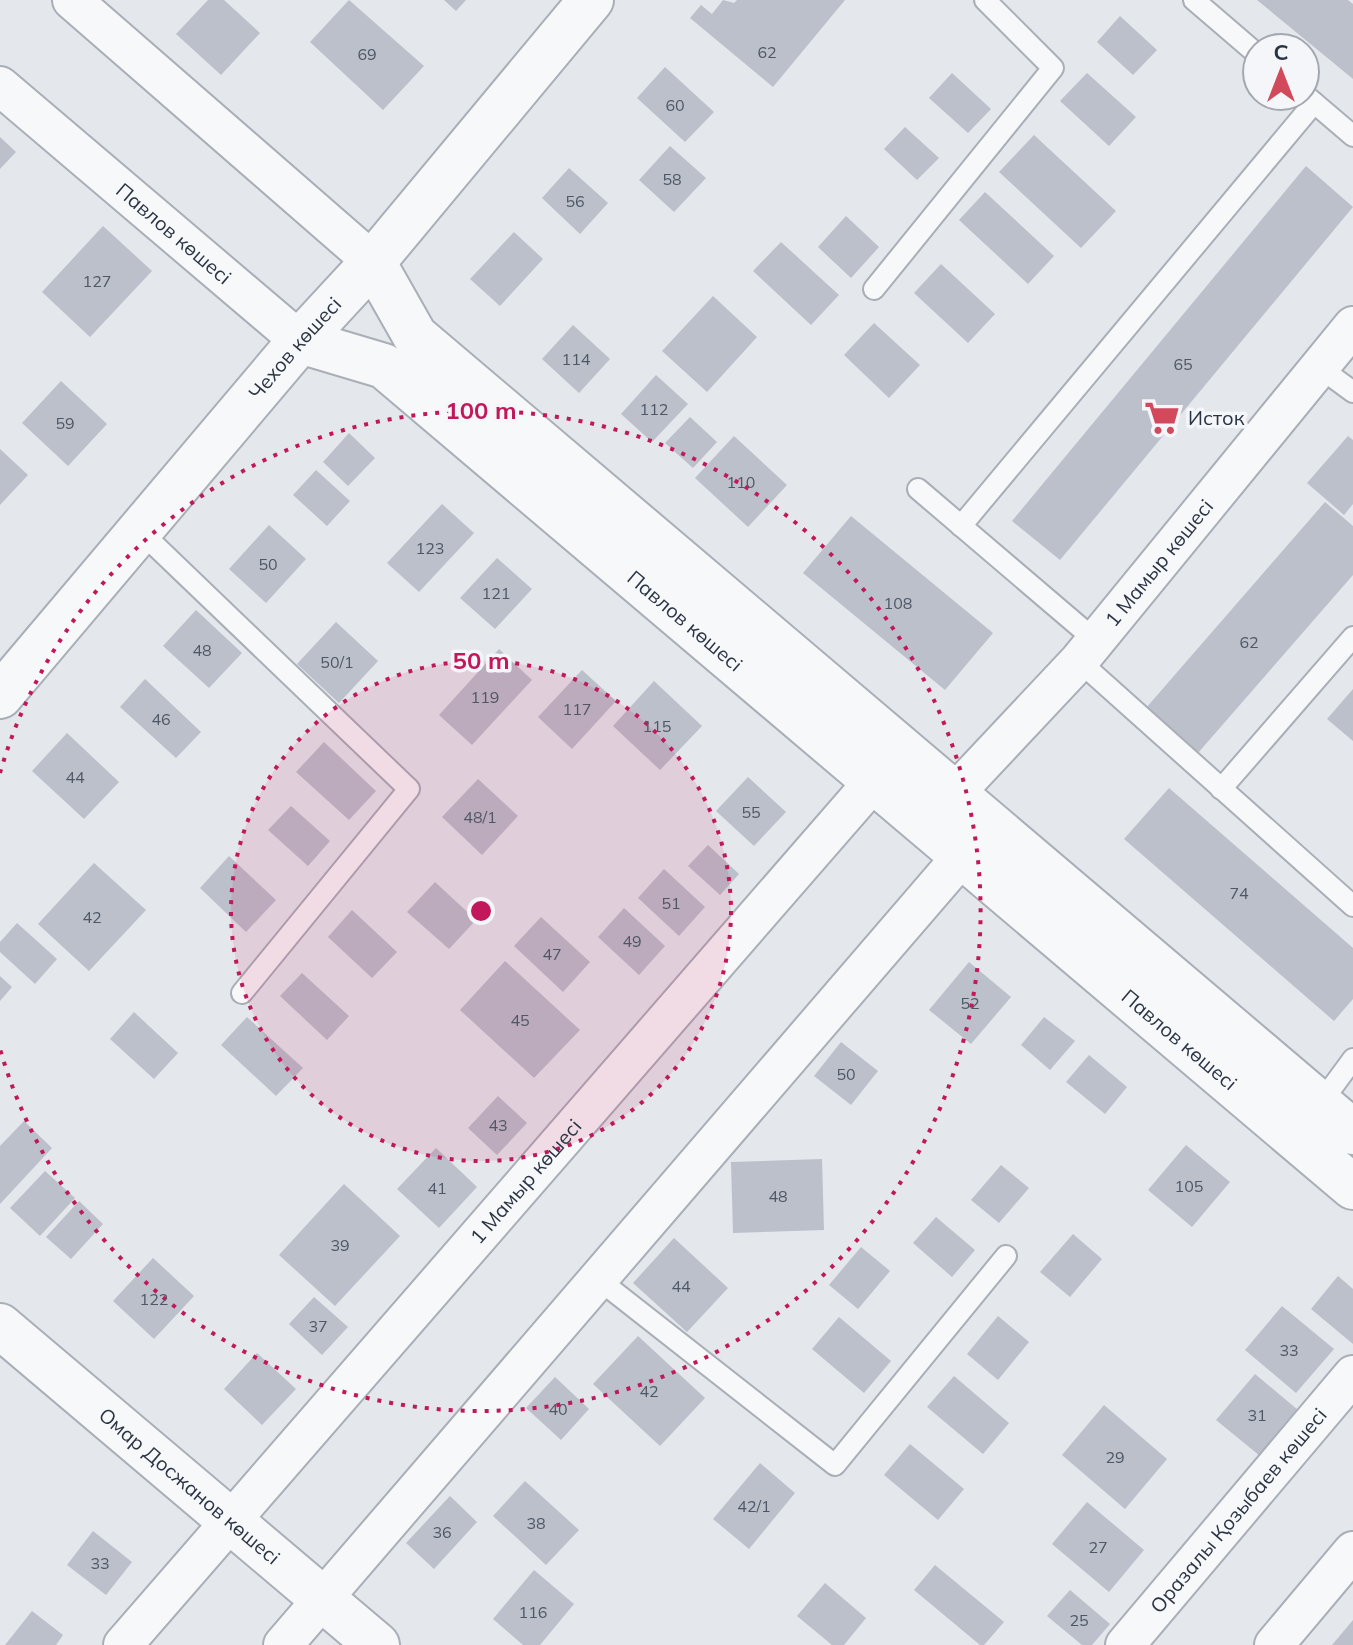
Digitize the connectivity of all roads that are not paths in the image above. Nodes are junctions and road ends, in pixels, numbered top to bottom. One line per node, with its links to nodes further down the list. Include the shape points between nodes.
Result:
1 (72, 0): 10 (street)
2 (591, 0): 10 (street, Чехов көшесі)
3 (985, 0): 11 (lane, via 1053,68)
4 (1194, 0): 5 (lane)
5 (1241, 40)
6 (0, 86): 13 (street, Павлов көшесі)
7 (1321, 108): 9 (lane)
8 (1299, 112): 17 (lane)
9 (1353, 136)
10 (373, 262): 13 (street, Чехов көшесі); 24 (street, via 415,336)
11 (874, 289)
12 (1353, 326): 14 (street, 1 Мамыр көшесі)
13 (300, 341): 18 (street, Чехов көшесі); 22 (street, Павлов көшесі, via 384,366)
14 (1319, 367): 15 (lane); 20 (street, 1 Мамыр көшесі)
15 (1353, 392)
16 (918, 489): 17 (lane)
17 (961, 526): 20 (lane)
18 (140, 531): 21 (street, Чехов көшесі); 27 (lane, via 409,789)
19 (1353, 637): 23 (lane)
20 (1087, 650): 23 (lane); 24 (street, 1 Мамыр көшесі)
21 (0, 696)
22 (874, 781): 24 (street); 25 (street, Павлов көшесі); 36 (street, 1 Мамыр көшесі)
23 (1221, 789): 26 (lane)
24 (956, 792): 25 (street); 29 (street)
25 (963, 855): 31 (street, Павлов көшесі); 33 (street)
26 (1353, 906)
27 (242, 993)
28 (1353, 1059): 29 (lane)
29 (1320, 1104): 30 (street)
30 (1353, 1132)
31 (1353, 1187)
32 (1006, 1256): 33 (lane, via 835,1465)
33 (598, 1279): 38 (street)
34 (0, 1326): 36 (street, Омар Досжанов көшесі)
35 (1353, 1375): 42 (street, Оразалы Қозыбаев көшесі)
36 (230, 1521): 38 (street, Омар Досжанов көшесі); 39 (street, 1 Мамыр көшесі)
37 (1353, 1551): 43 (street)
38 (323, 1599): 40 (street); 41 (street, Омар Досжанов көшесі)
39 (123, 1645)
40 (283, 1645)
41 (377, 1645)
42 (1125, 1645)
43 (1274, 1645)

